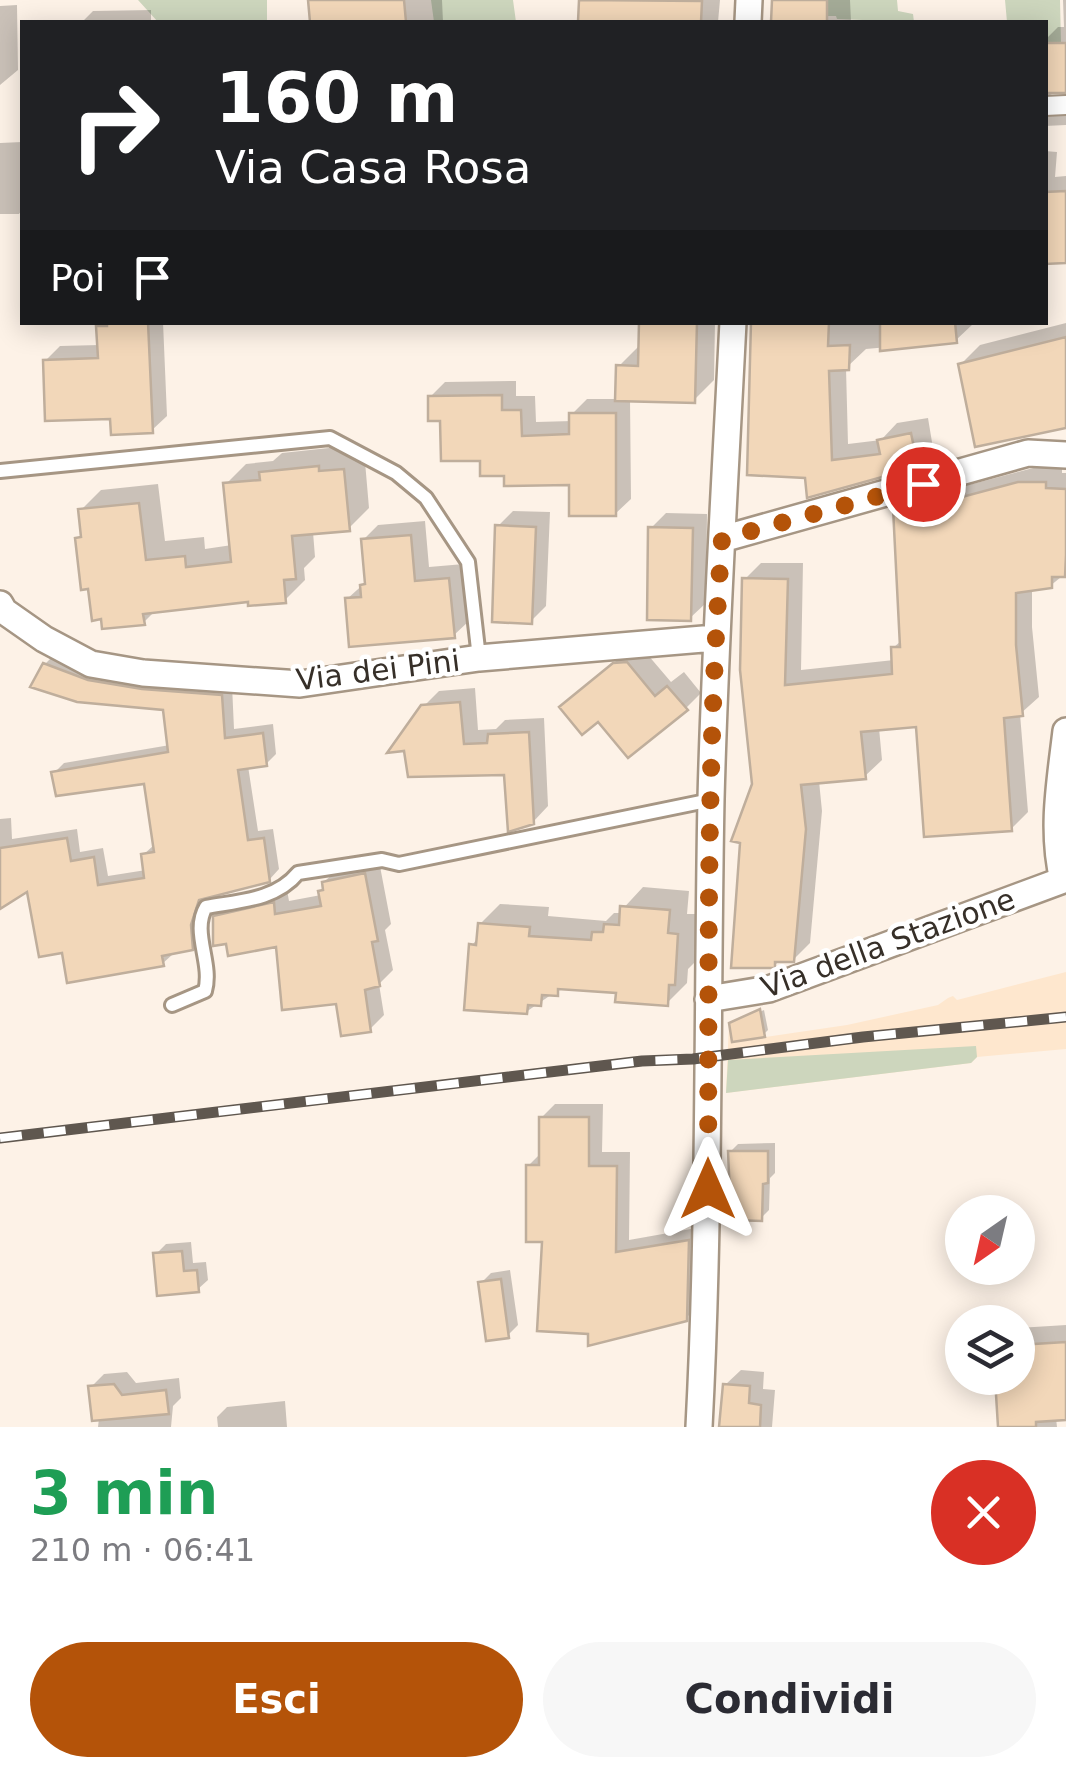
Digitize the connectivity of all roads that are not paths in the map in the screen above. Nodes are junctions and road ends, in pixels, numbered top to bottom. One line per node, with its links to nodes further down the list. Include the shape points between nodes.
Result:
1 (734, 325): 4 (street)
2 (1066, 455): 4 (street, via 1028,453)
3 (0, 471): 7 (lane, via 330,438 396,472 426,498 468,562)
4 (722, 539): 6 (street)
5 (0, 604): 7 (street, Via dei Pini, via 44,640 91,664 143,673 300,684)
6 (715, 638): 7 (street, Via dei Pini); 9 (street)
7 (479, 658)
8 (1066, 731): 10 (street, via 1055,818)
9 (712, 800): 11 (street); 12 (lane, via 399,864 382,860 298,873 274,893 206,907 200,918 205,991)
10 (1064, 880): 11 (street, Via della Stazione, via 768,989)
11 (708, 999): 13 (street, via 708,1265)
12 (172, 1006)
13 (699, 1427)

